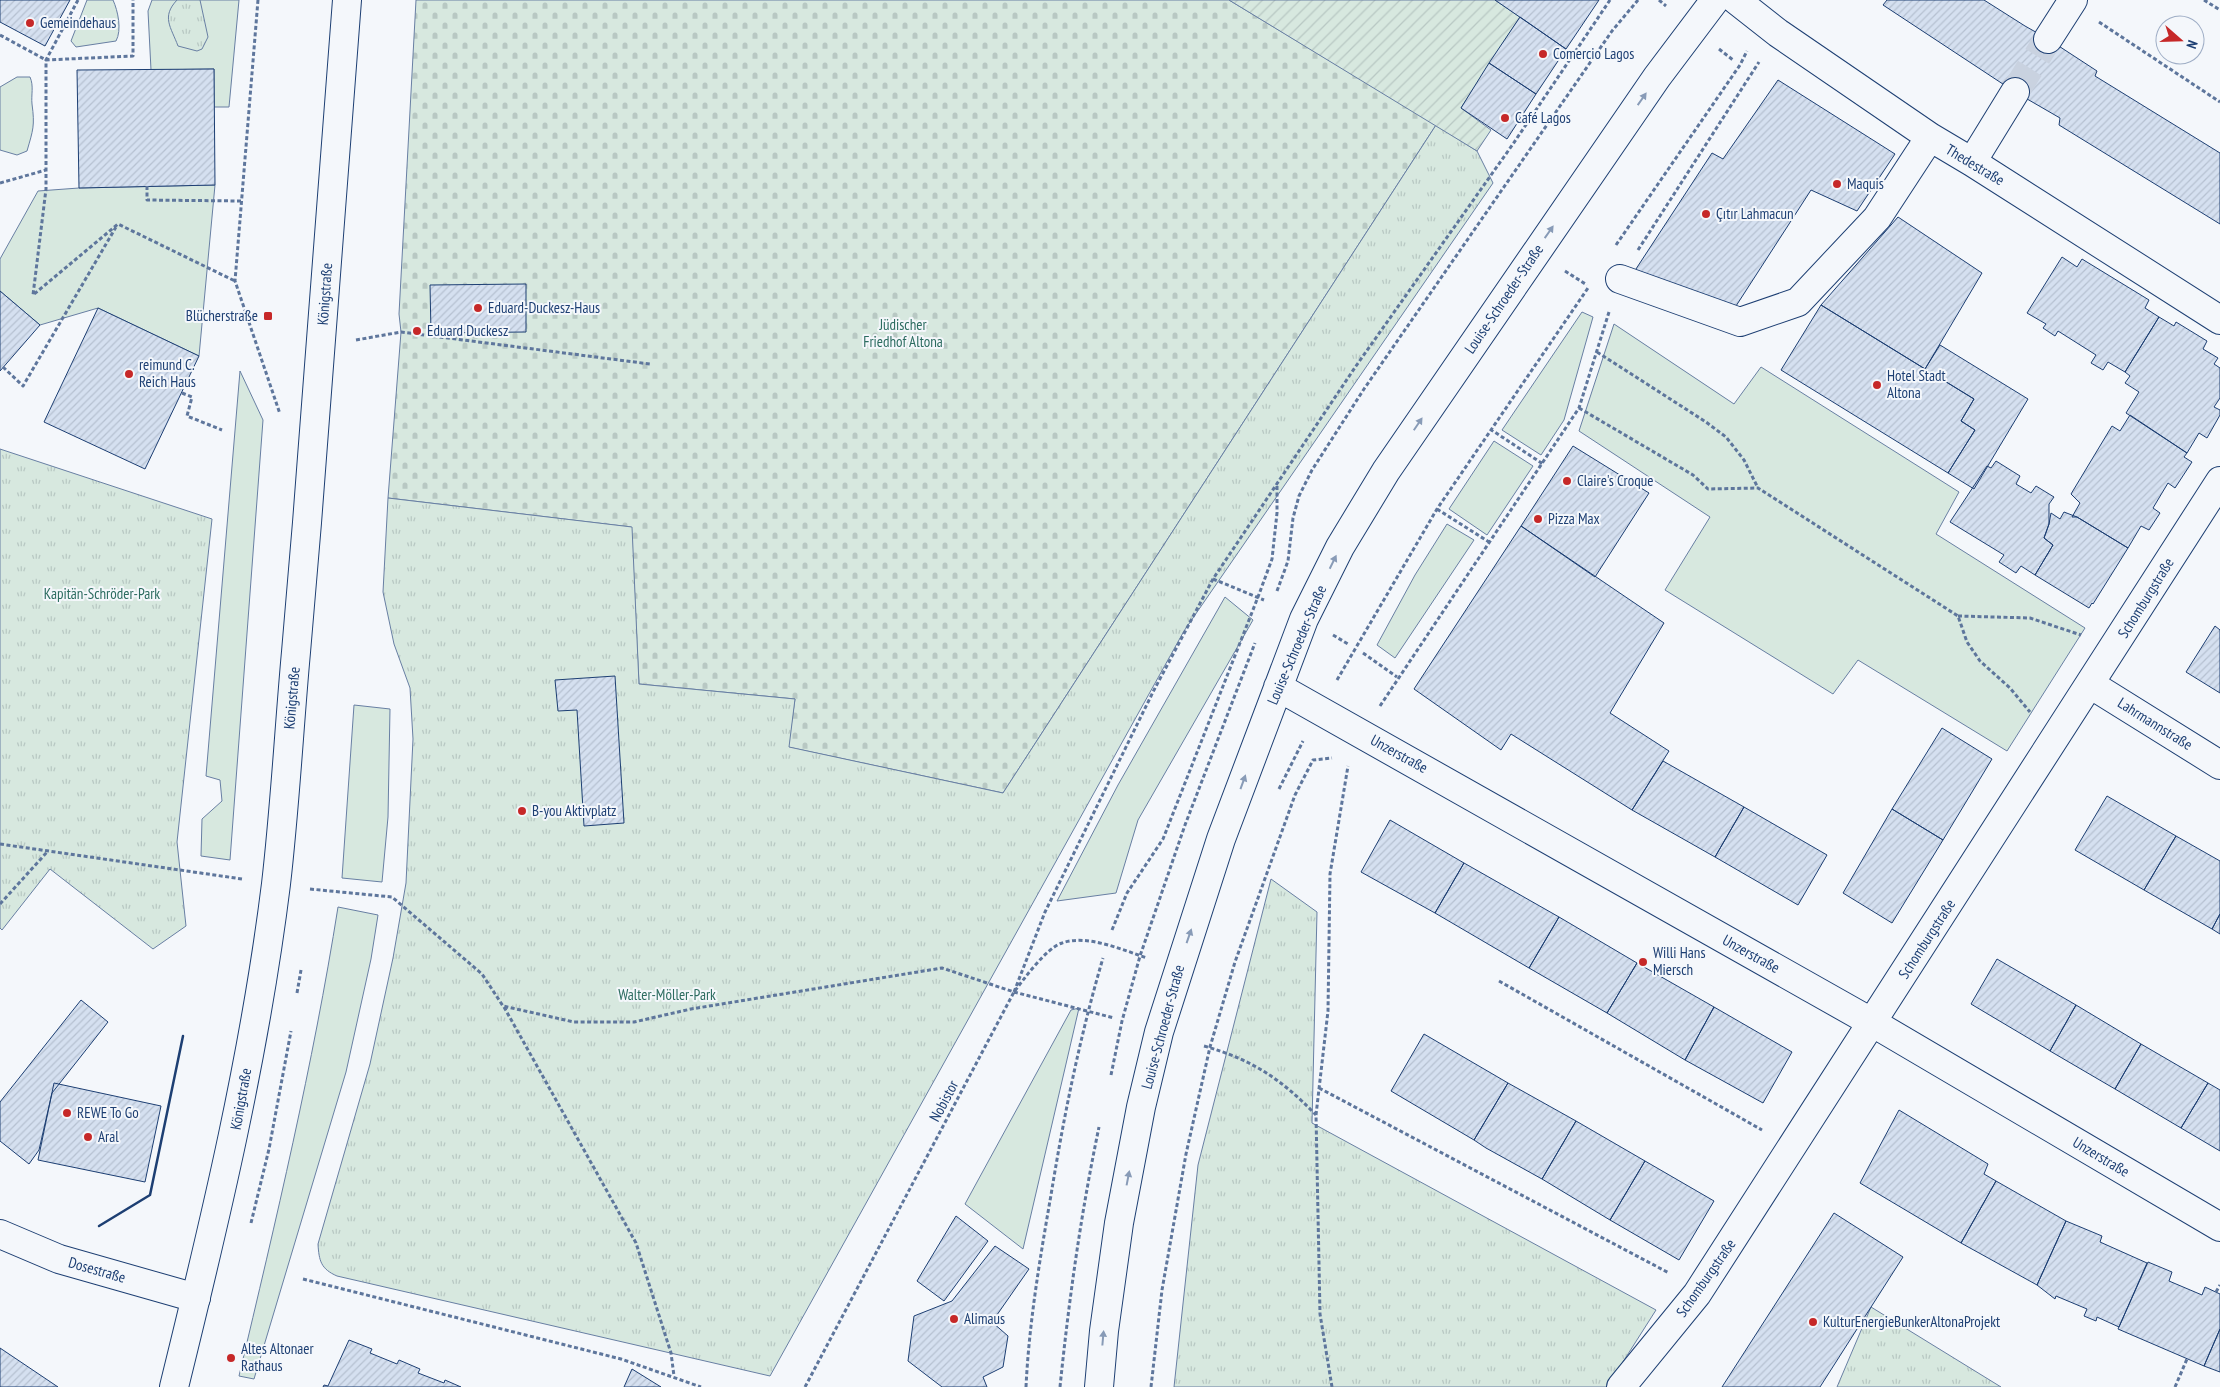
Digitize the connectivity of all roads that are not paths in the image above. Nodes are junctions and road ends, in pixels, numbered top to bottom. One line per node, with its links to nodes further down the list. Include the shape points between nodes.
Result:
1 (347, 0): 18 (street, Königstraße, via 311,480 276,884 236,1129)
2 (1715, 0): 13 (street, Louise-Schroeder-Straße, one-way to 2, via 1304,619 1345,539 1386,471 1657,77)
3 (1736, 0): 7 (street, Thedestraße, via 1762,22)
4 (2072, 2): 5 (street)
5 (2048, 39)
6 (2015, 92): 8 (street)
7 (1930, 137): 8 (street, Thedestraße); 9 (street, via 1876,218 1798,302 1740,322)
8 (1972, 162): 10 (street, Thedestraße)
9 (1608, 287)
10 (2220, 320)
11 (2220, 481): 12 (street, Schomburgstraße)
12 (2090, 684): 14 (street, Lahrmannstraße); 15 (street, Schomburgstraße)
13 (1278, 687): 15 (street, Unzerstraße); 20 (street, Louise-Schroeder-Straße, one-way to 13, via 1119,1223 1159,1032 1221,839)
14 (2220, 764)
15 (1873, 1023): 16 (street, Unzerstraße); 21 (street, Schomburgstraße, via 1697,1294)
16 (2220, 1227)
17 (0, 1234): 18 (street, Dosestraße, via 59,1259)
18 (196, 1298): 19 (street, Königstraße)
19 (174, 1387)
20 (1099, 1387)
21 (1621, 1387)

